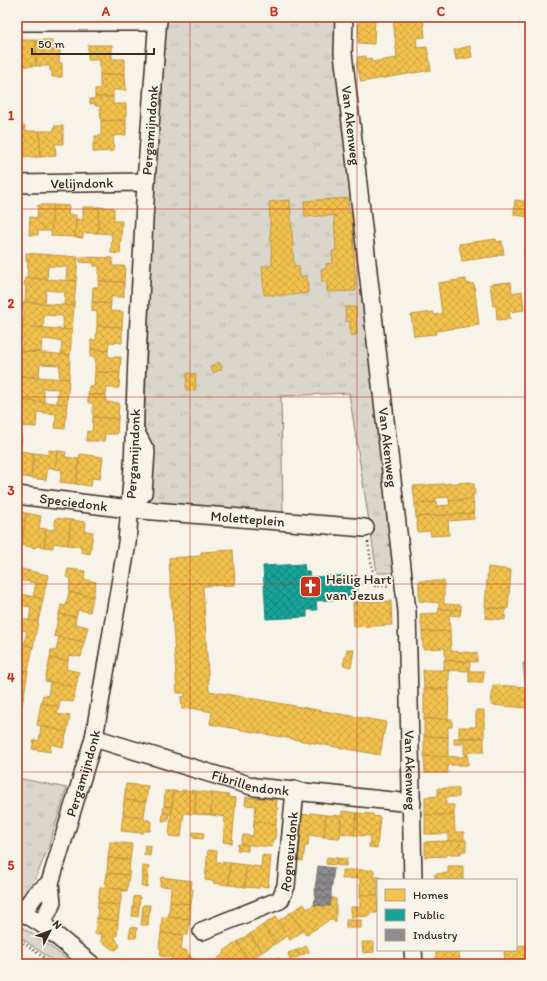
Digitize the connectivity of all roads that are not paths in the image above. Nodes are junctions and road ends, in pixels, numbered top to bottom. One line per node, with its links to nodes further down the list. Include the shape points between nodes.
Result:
1 (344, 17): 11 (street, Van Akenweg, via 343,53 407,611)
2 (158, 20): 3 (street); 4 (street, Pergamijndonk)
3 (17, 22)
4 (146, 182): 5 (street, Velijndonk); 7 (street, Pergamijndonk)
5 (17, 184)
6 (17, 495): 7 (street, Speciedonk)
7 (129, 509): 8 (street, Moletteplein); 9 (street, Pergamijndonk, via 127,543)
8 (365, 528)
9 (94, 738): 10 (street, Fibrillendonk, via 255,787); 13 (street, Pergamijndonk)
10 (295, 790): 11 (street, Fibrillendonk); 16 (street, Rogneurdonk, via 286,886 280,900)
11 (412, 803): 12 (street, Van Akenweg)
12 (412, 879)
13 (50, 883): 14 (street); 15 (street, Pergamijndonk, via 52,903)
14 (20, 911): 15 (street)
15 (42, 924): 18 (street)
16 (202, 931)
17 (413, 951): 19 (street)
18 (92, 964)
19 (414, 964)

